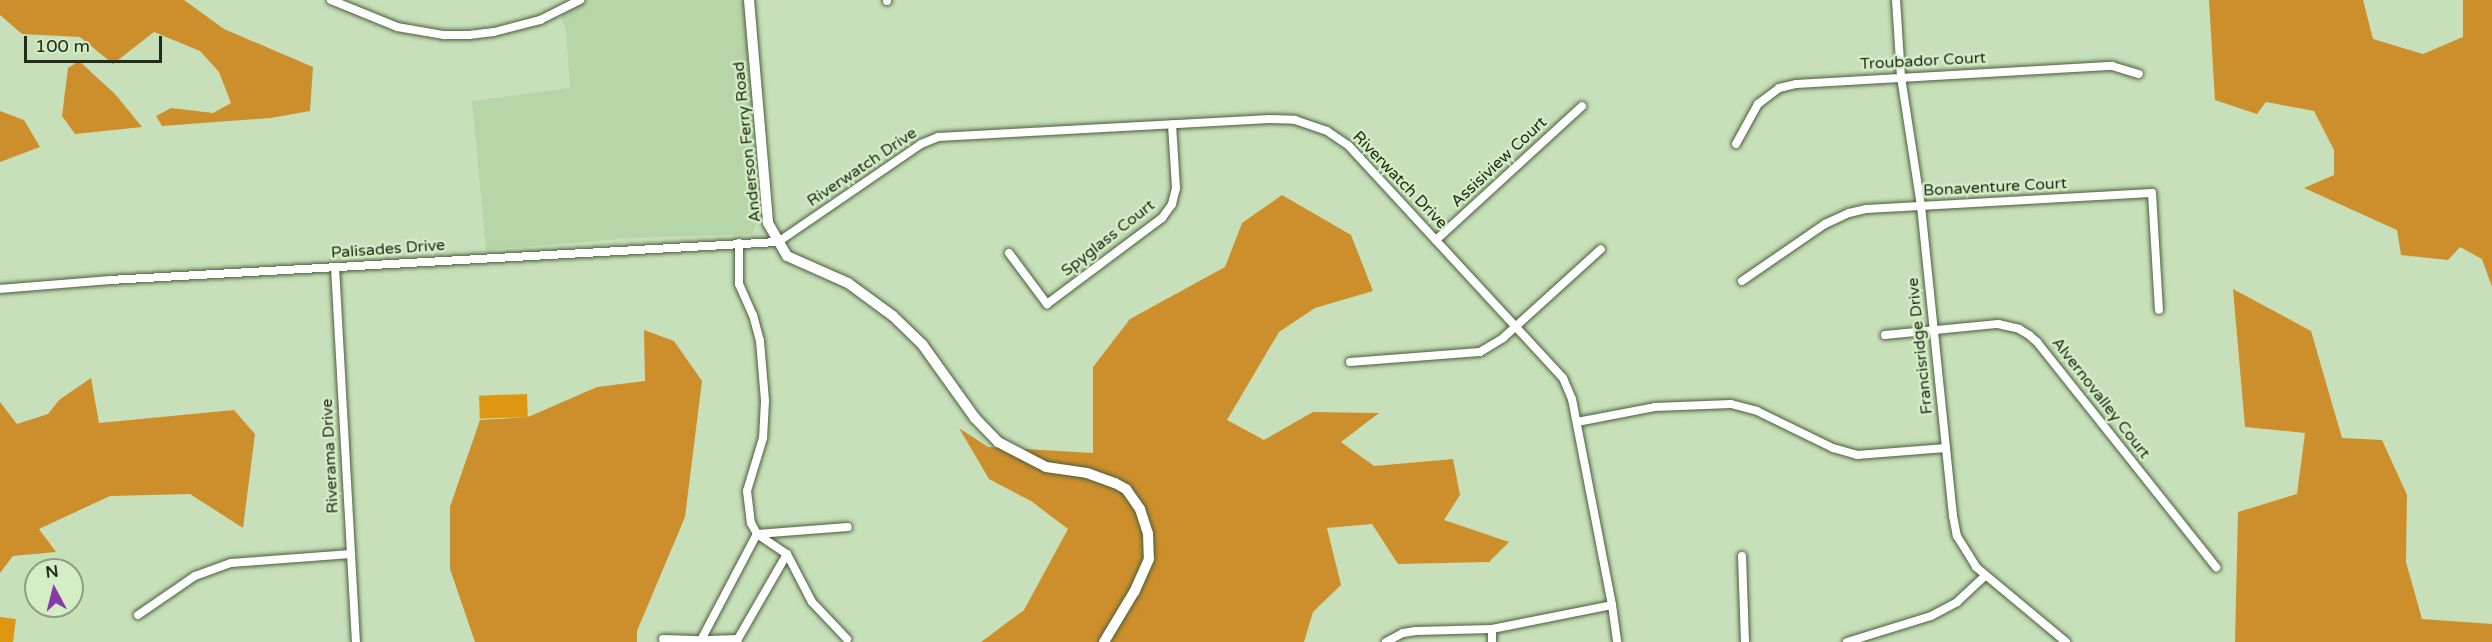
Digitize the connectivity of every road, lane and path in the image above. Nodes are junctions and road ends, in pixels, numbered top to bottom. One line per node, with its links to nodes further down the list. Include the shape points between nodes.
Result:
1 (331, 0): 2 (street, via 397,27 469,35 540,20)
2 (580, 0)
3 (749, 0): 12 (street, Anderson Ferry Road, via 768,223)
4 (1896, 0): 6 (street, Francisridge Drive)
5 (2139, 74): 6 (street, Troubador Court, via 2112,66)
6 (1901, 77): 9 (street, Troubador Court, via 1779,88 1758,104); 10 (street, Francisridge Drive)
7 (1582, 106): 11 (street, Assisiview Court)
8 (1172, 124): 11 (street, Riverwatch Drive, via 1283,119 1327,130 1348,145); 12 (street, Riverwatch Drive, via 929,140); 15 (street, Spyglass Court, via 1176,188 1172,204 1162,218 1047,304)
9 (1736, 144)
10 (1921, 206): 17 (street, Bonaventure Court, via 1866,209 1837,218); 19 (street, Bonaventure Court, via 2152,193); 21 (street, Francisridge Drive)
11 (1437, 240): 20 (street, Riverwatch Drive)
12 (778, 242): 13 (street, Palisades Drive); 40 (street, Anderson Ferry Road, via 794,261 848,283 893,316 922,344 975,418 998,442 1046,467 1100,476 1126,489 1145,522 1149,560)
13 (739, 243): 16 (street, Palisades Drive); 27 (street, via 740,284 760,341 764,391 763,438 747,492 751,523)
14 (1601, 249): 20 (street)
15 (1010, 254)
16 (335, 267): 18 (street, Palisades Drive); 28 (street, Riverama Drive)
17 (1742, 281)
18 (0, 289)
19 (2159, 310)
20 (1515, 327): 23 (street, via 1492,346 1467,355); 24 (street, Riverwatch Drive, via 1563,378)
21 (1934, 330): 22 (street, Alvernovalley Court); 25 (street, Francisridge Drive); 31 (street, Alvernovalley Court, via 1998,324 2019,329 2037,342)
22 (1886, 335)
23 (1350, 362)
24 (1577, 422): 25 (street, via 1655,407 1731,404 1757,411 1833,448 1857,455); 33 (street, Riverwatch Drive)
25 (1946, 448): 32 (street, Francisridge Drive, via 1958,536 1968,557)
26 (848, 527): 27 (street)
27 (757, 534): 29 (street); 38 (street)
28 (351, 554): 34 (street, via 231,563 195,576); 39 (street, Riverama Drive)
29 (787, 554): 37 (street, via 812,602); 38 (street, via 738,639)
30 (1742, 556): 44 (street)
31 (2216, 567)
32 (1985, 576): 45 (street, via 1971,591 1939,612); 46 (street, Francisridge Drive)
33 (1612, 605): 35 (street); 43 (street, Riverwatch Drive)
34 (138, 615)
35 (1492, 629): 41 (street, via 1416,631); 42 (street)
36 (663, 639): 38 (street)
37 (847, 639)
38 (701, 640)
39 (356, 642)
40 (1104, 642)
41 (1386, 642)
42 (1492, 642)
43 (1617, 642)
44 (1745, 642)
45 (1847, 642)
46 (2066, 642)

